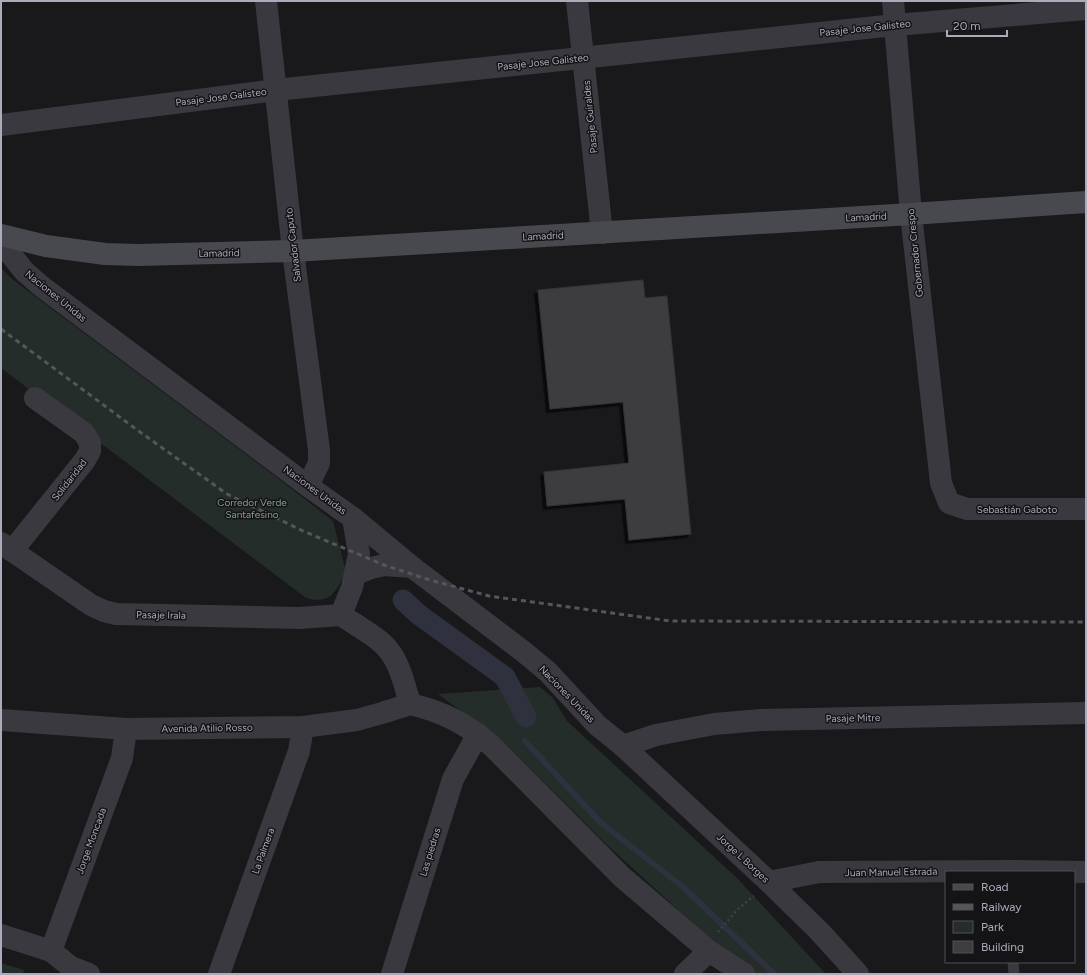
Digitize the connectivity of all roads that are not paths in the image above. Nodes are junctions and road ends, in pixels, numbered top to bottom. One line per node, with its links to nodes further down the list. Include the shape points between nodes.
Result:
1 (266, 1): 7 (street, Salvador Caputo)
2 (577, 1): 6 (street, Pasaje Guiraldes)
3 (893, 1): 5 (street, Gobernador Crespo)
4 (1086, 9): 5 (street, Pasaje Jose Galisteo)
5 (895, 25): 6 (street, Pasaje Jose Galisteo); 10 (street, Gobernador Crespo)
6 (583, 58): 7 (street, Pasaje Jose Galisteo); 11 (street, Pasaje Guiraldes)
7 (276, 90): 8 (street, Pasaje Jose Galisteo); 14 (street, Salvador Caputo)
8 (1, 124)
9 (1086, 202): 10 (street, Lamadrid)
10 (911, 214): 11 (street, Lamadrid); 17 (street, Gobernador Crespo, via 941,483)
11 (602, 233): 14 (street, Lamadrid)
12 (1, 235): 14 (street, Lamadrid, via 46,246 105,254)
13 (1, 242): 16 (street, Naciones Unidas, via 41,286)
14 (293, 251): 16 (street, Salvador Caputo, via 319,450 319,463)
15 (35, 398): 20 (street, Solidaridad, via 84,434 90,443 90,451 85,460)
16 (308, 486): 19 (street, Naciones Unidas)
17 (949, 502): 18 (street, Sebastián Gaboto, via 967,509)
18 (1086, 509)
19 (353, 518): 21 (street, Naciones Unidas); 22 (street, via 359,554)
20 (7, 547): 23 (street, Pasaje Irala, via 92,605 116,614 299,618)
21 (412, 567): 22 (street, via 384,565); 30 (street, Naciones Unidas, via 548,672 597,725)
22 (356, 574): 23 (street)
23 (341, 615): 24 (street, via 382,644 392,656 402,675)
24 (410, 704): 27 (street, Avenida Atilio Rosso, via 357,720); 29 (street, via 426,707 457,720)
25 (1086, 713): 30 (street, Pasaje Mitre, via 730,722 656,735)
26 (1, 720): 28 (street, Avenida Atilio Rosso)
27 (303, 727): 28 (street, Avenida Atilio Rosso); 40 (street, La Palmera, via 299,751)
28 (126, 729): 37 (street, Jorge Moncada, via 122,758)
29 (478, 734): 36 (street, via 622,877); 41 (street, Las piedras, via 453,778)
30 (623, 746): 34 (street, Jorge L Borges)
31 (945, 871): 34 (street, Juan Manuel Estrada, via 819,872)
32 (1075, 872): 33 (street, Juan Manuel Estrada)
33 (1086, 872)
34 (769, 882): 44 (street, Jorge L Borges)
35 (1, 935): 37 (street)
36 (713, 942): 42 (street); 43 (street)
37 (51, 952): 39 (street, via 71,967)
38 (1013, 963): 45 (lane)
39 (89, 974)
40 (219, 974)
41 (392, 974)
42 (684, 974)
43 (744, 974)
44 (858, 974)
45 (1014, 974)

